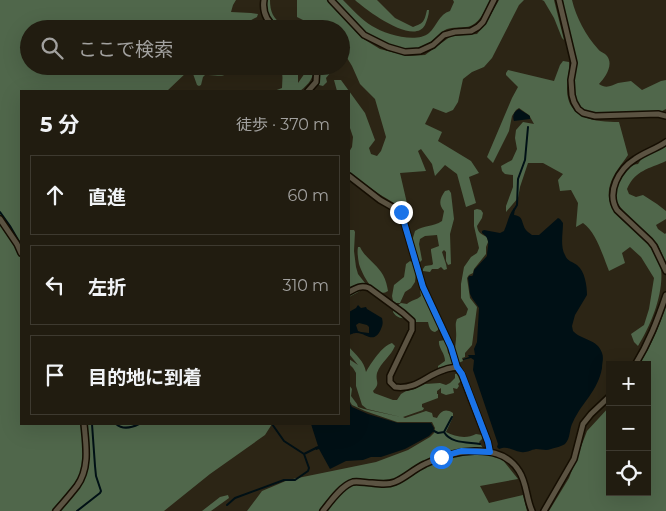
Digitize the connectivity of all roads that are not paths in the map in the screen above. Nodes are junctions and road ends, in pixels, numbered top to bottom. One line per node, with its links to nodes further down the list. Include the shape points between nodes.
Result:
1 (264, 0): 5 (street)
2 (331, 0): 7 (street)
3 (494, 0): 6 (street, via 478,27 444,35 420,51 405,52 383,45 364,35)
4 (559, 0): 10 (street, via 574,63 572,95 578,109 595,116)
5 (268, 20)
6 (350, 20)
7 (350, 20)
8 (316, 75): 9 (street, via 316,82)
9 (309, 90)
10 (665, 115)
11 (666, 142): 15 (street, via 629,163 614,185 613,198 617,210 654,246)
12 (350, 177): 19 (street, via 401,212 423,287)
13 (0, 219): 14 (street)
14 (20, 251)
15 (666, 271)
16 (350, 291): 19 (street, via 363,286 369,288 412,321 412,330 390,376 395,387 405,388)
17 (666, 296): 18 (street, via 656,325)
18 (637, 361)
19 (457, 367): 22 (street)
20 (606, 400): 26 (street, via 583,424 574,459)
21 (84, 425): 23 (street, via 84,470 77,486)
22 (490, 452): 24 (street, via 461,451 423,465 396,482 351,483); 25 (street, via 504,456 519,470)
23 (56, 511)
24 (323, 511)
25 (532, 511)
26 (544, 511)

